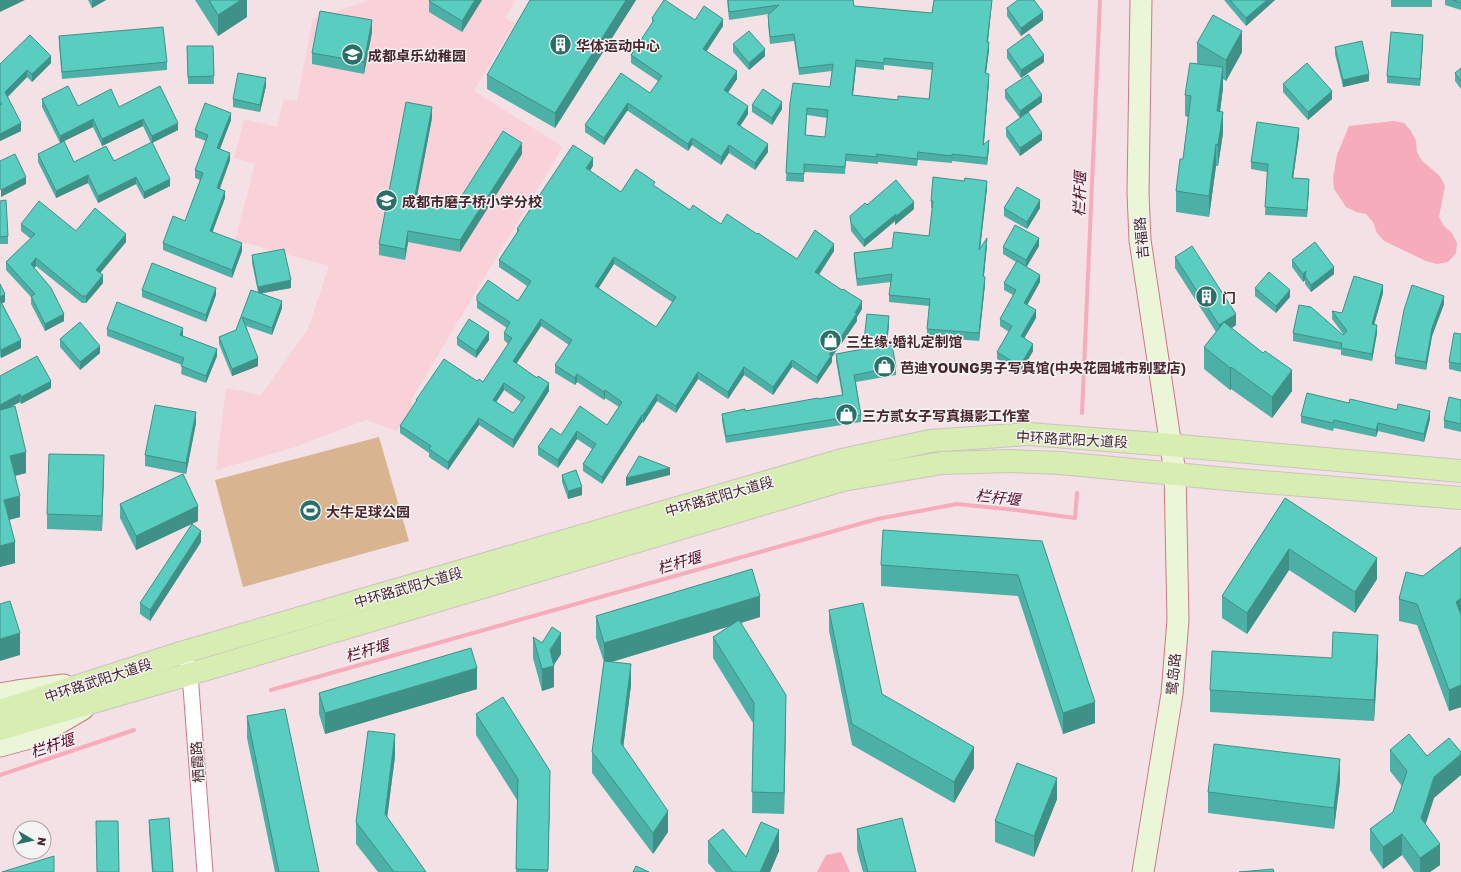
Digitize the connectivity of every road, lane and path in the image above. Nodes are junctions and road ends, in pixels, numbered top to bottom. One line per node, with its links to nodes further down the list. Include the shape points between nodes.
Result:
1 (1141, 0): 2 (street, 吉福路, via 1138,193 1140,240)
2 (1170, 445): 3 (main road, 中环路武阳大道段); 4 (street, 吉福路); 6 (main road, 中环路武阳大道段, via 1029,434 930,441 842,460)
3 (1461, 471)
4 (1175, 474): 5 (main road, 中环路武阳大道段); 7 (main road, 中环路武阳大道段, via 1010,461 942,463 844,480); 14 (street, 鹭岛路, via 1178,620 1172,694)
5 (1461, 498)
6 (184, 652): 7 (street, 栖霞路); 8 (main road, 中环路武阳大道段)
7 (190, 674): 8 (main road, 中环路武阳大道段); 13 (street, 栖霞路)
8 (95, 691): 9 (street, via 17,690); 10 (main road, 中环路武阳大道段); 11 (main road, 中环路武阳大道段); 12 (street, via 37,736)
9 (0, 694)
10 (0, 711)
11 (0, 729)
12 (0, 746)
13 (205, 872)
14 (1143, 872)

